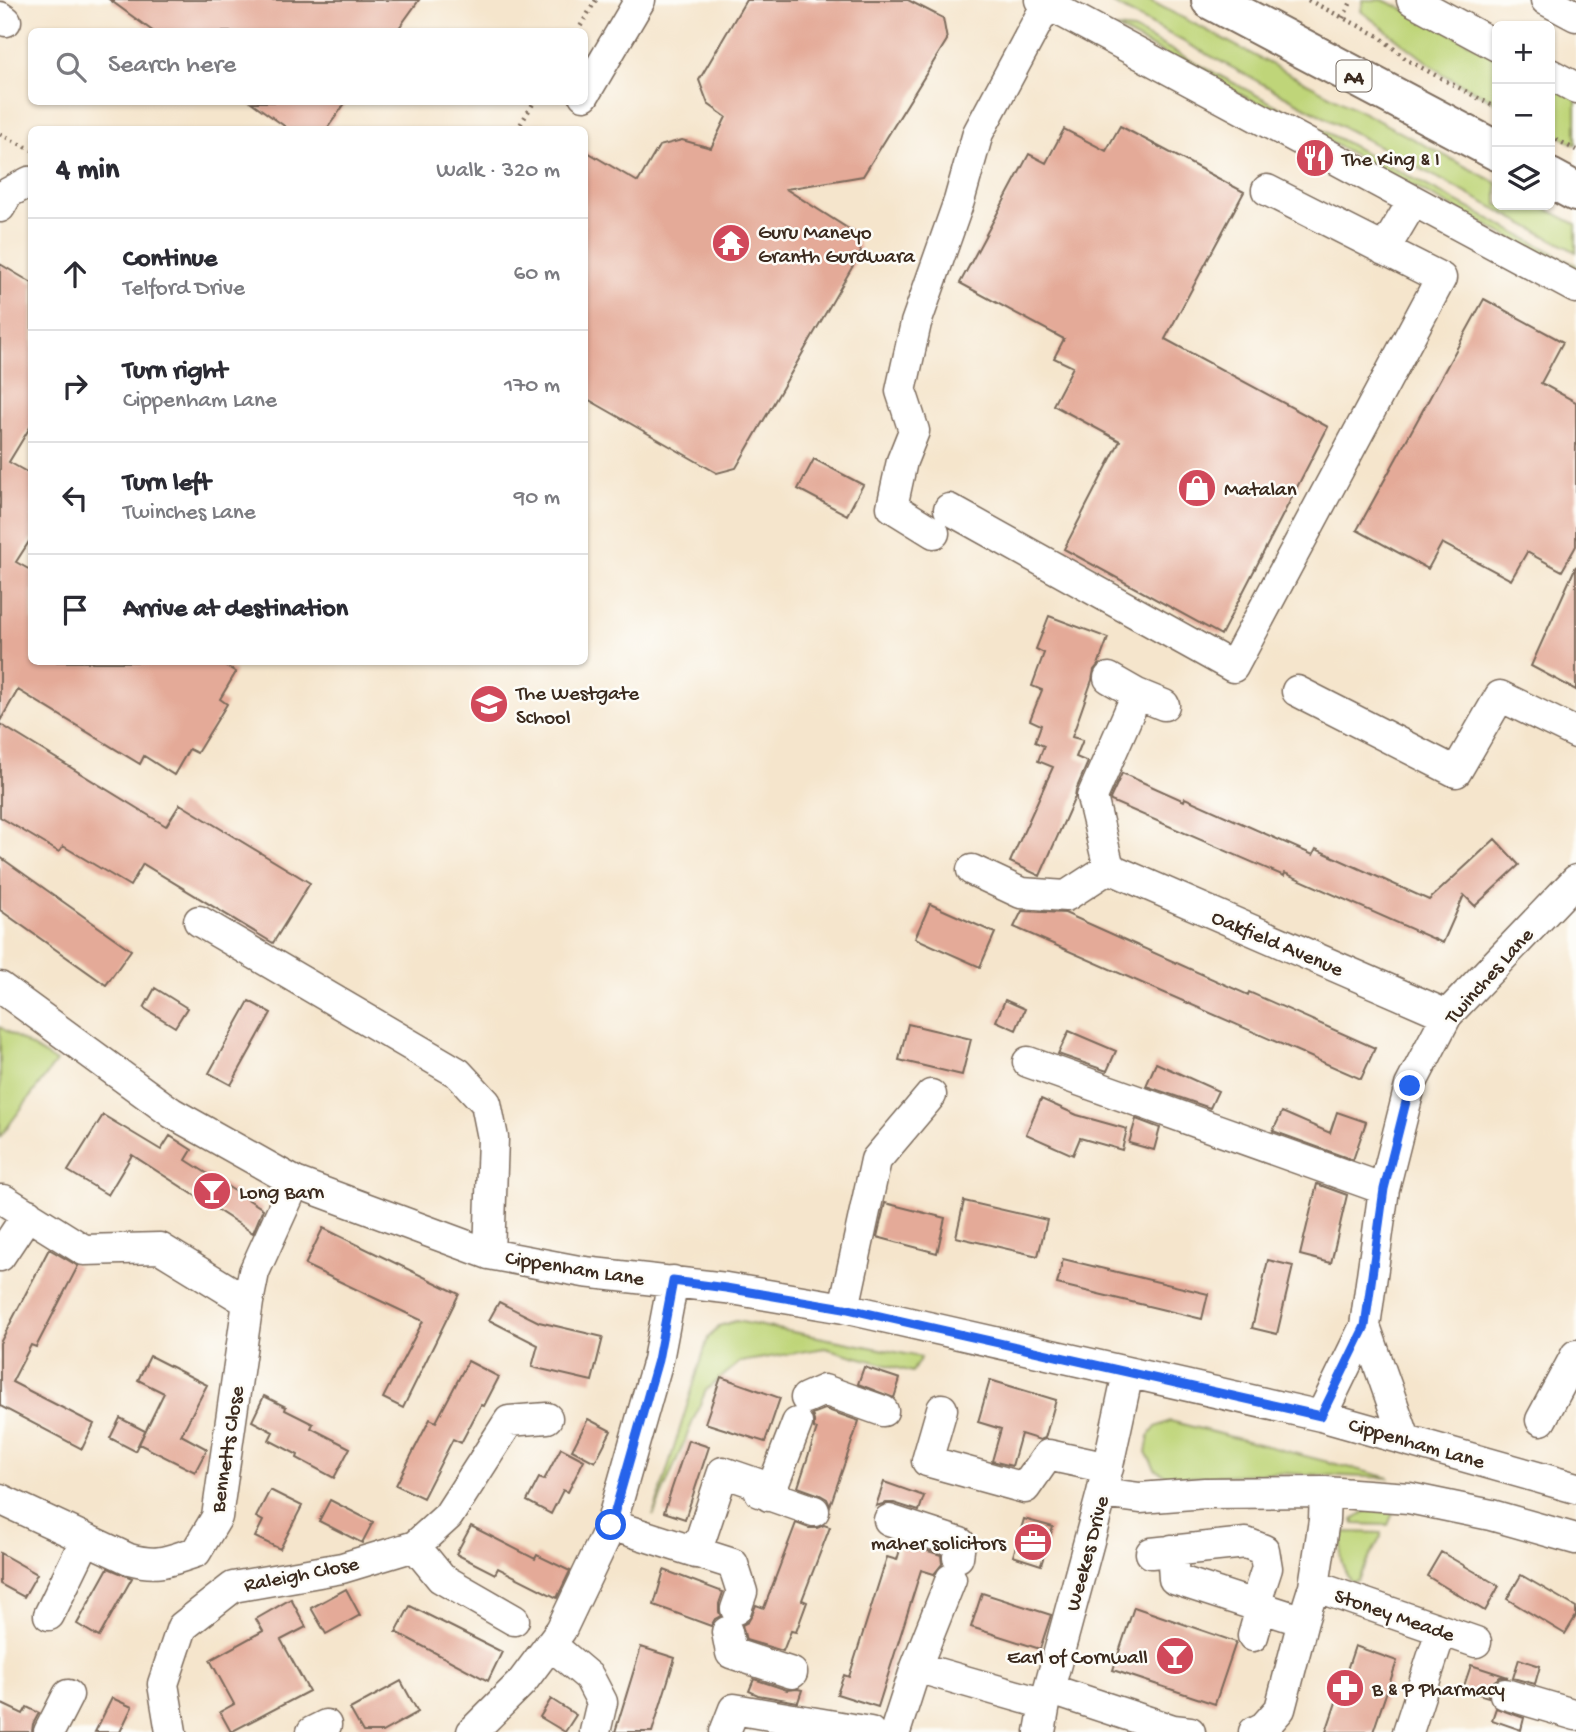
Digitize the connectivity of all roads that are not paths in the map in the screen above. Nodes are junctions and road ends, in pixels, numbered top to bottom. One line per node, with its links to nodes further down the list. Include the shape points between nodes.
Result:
1 (640, 0): 11 (street)
2 (1212, 0): 12 (main road, A4)
3 (1412, 0): 6 (street)
4 (1546, 0): 7 (street)
5 (1044, 2): 17 (street); 19 (street, via 978,133 916,323 901,391 914,431 892,507 942,521 1233,667 1441,278)
6 (1445, 8): 8 (street)
7 (1576, 16)
8 (1492, 42)
9 (1555, 77): 10 (street)
10 (1576, 88)
11 (588, 89)
12 (1492, 148)
13 (1555, 181): 16 (main road)
14 (28, 183): 18 (street, via 8,193)
15 (1267, 190): 19 (street)
16 (1576, 192)
17 (1413, 201): 19 (street); 20 (street)
18 (0, 207)
19 (1384, 250)
20 (1576, 288)
21 (1108, 678): 24 (street, via 1150,700 1092,797)
22 (1297, 691): 23 (street, via 1456,772 1500,696)
23 (1576, 733)
24 (1108, 868): 25 (street, via 1066,896 1021,893); 29 (street, Oakfield Avenue)
25 (972, 870)
26 (1576, 880): 29 (street, Twinches Lane)
27 (199, 921): 36 (street, via 458,1073 486,1103 493,1138)
28 (0, 987): 32 (street, Cippenham Lane, via 172,1113)
29 (1447, 1015): 33 (street, Twinches Lane, via 1410,1086)
30 (1028, 1062): 33 (street)
31 (931, 1095): 40 (street, via 876,1160)
32 (295, 1182): 36 (street, Cippenham Lane); 39 (street, Bennetts Close, via 254,1272)
33 (1384, 1189): 41 (street, Twinches Lane)
34 (0, 1200): 35 (street)
35 (28, 1214): 37 (street); 39 (street, via 84,1250 160,1248)
36 (489, 1254): 38 (street, Cippenham Lane, via 584,1272)
37 (0, 1256)
38 (673, 1281): 40 (street, Cippenham Lane); 57 (street, via 658,1360)
39 (248, 1302): 58 (street, Bennetts Close, via 217,1517 196,1552 162,1563 145,1563)
40 (844, 1308): 43 (street, Cippenham Lane)
41 (1365, 1326): 46 (street, Twinches Lane); 49 (street, Twinches Lane)
42 (1576, 1355): 48 (street)
43 (1128, 1373): 46 (street, Cippenham Lane); 50 (street, Weekes Drive)
44 (942, 1409): 50 (street, via 927,1461 1025,1488 1048,1455)
45 (883, 1411): 53 (street, via 824,1390 802,1410)
46 (1321, 1416): 49 (street, Cippenham Lane)
47 (547, 1418): 60 (street, Raleigh Close, via 509,1421 448,1516)
48 (1541, 1420)
49 (1405, 1438): 51 (street, Cippenham Lane)
50 (1105, 1481): 52 (street, via 1140,1498); 75 (street, Weekes Drive)
51 (1576, 1488)
52 (1325, 1492): 59 (street, via 1409,1498); 62 (street, Stoney Meade)
53 (769, 1496): 55 (street); 61 (street, via 760,1492 758,1484 723,1472)
54 (0, 1499): 58 (street, Bennetts Close)
55 (814, 1511)
56 (889, 1520): 71 (street, via 960,1543)
57 (611, 1525): 61 (street); 70 (street)
58 (86, 1539): 64 (street)
59 (1576, 1539)
60 (415, 1546): 65 (street, via 441,1578); 79 (street, Raleigh Close, via 342,1568 233,1587 182,1627 163,1684)
61 (696, 1553): 72 (street, via 733,1564 742,1592 732,1621 731,1653)
62 (1314, 1586): 66 (street, Stoney Meade); 67 (street, Stoney Meade)
63 (1258, 1607): 63 (street, via 1266,1568 1264,1550 1246,1543 1161,1552 1174,1580); 66 (street); 68 (street)
64 (49, 1615)
65 (514, 1620)
66 (1303, 1621): 85 (street, Stoney Meade, via 1280,1709)
67 (1441, 1631): 69 (street, Stoney Meade); 86 (street)
68 (1253, 1636)
69 (1476, 1642)
70 (550, 1644): 80 (street, via 522,1682); 81 (street, via 589,1678 602,1702)
71 (916, 1667): 75 (street); 84 (street)
72 (792, 1673)
73 (1505, 1694): 76 (street)
74 (68, 1695): 78 (street)
75 (1045, 1708): 77 (street)
76 (1557, 1718)
77 (1178, 1731)
78 (49, 1732)
79 (171, 1732)
80 (471, 1732)
81 (595, 1732)
82 (725, 1732): 83 (street, via 734,1709)
83 (870, 1732)
84 (895, 1732)
85 (1254, 1732)
86 (1409, 1732)

